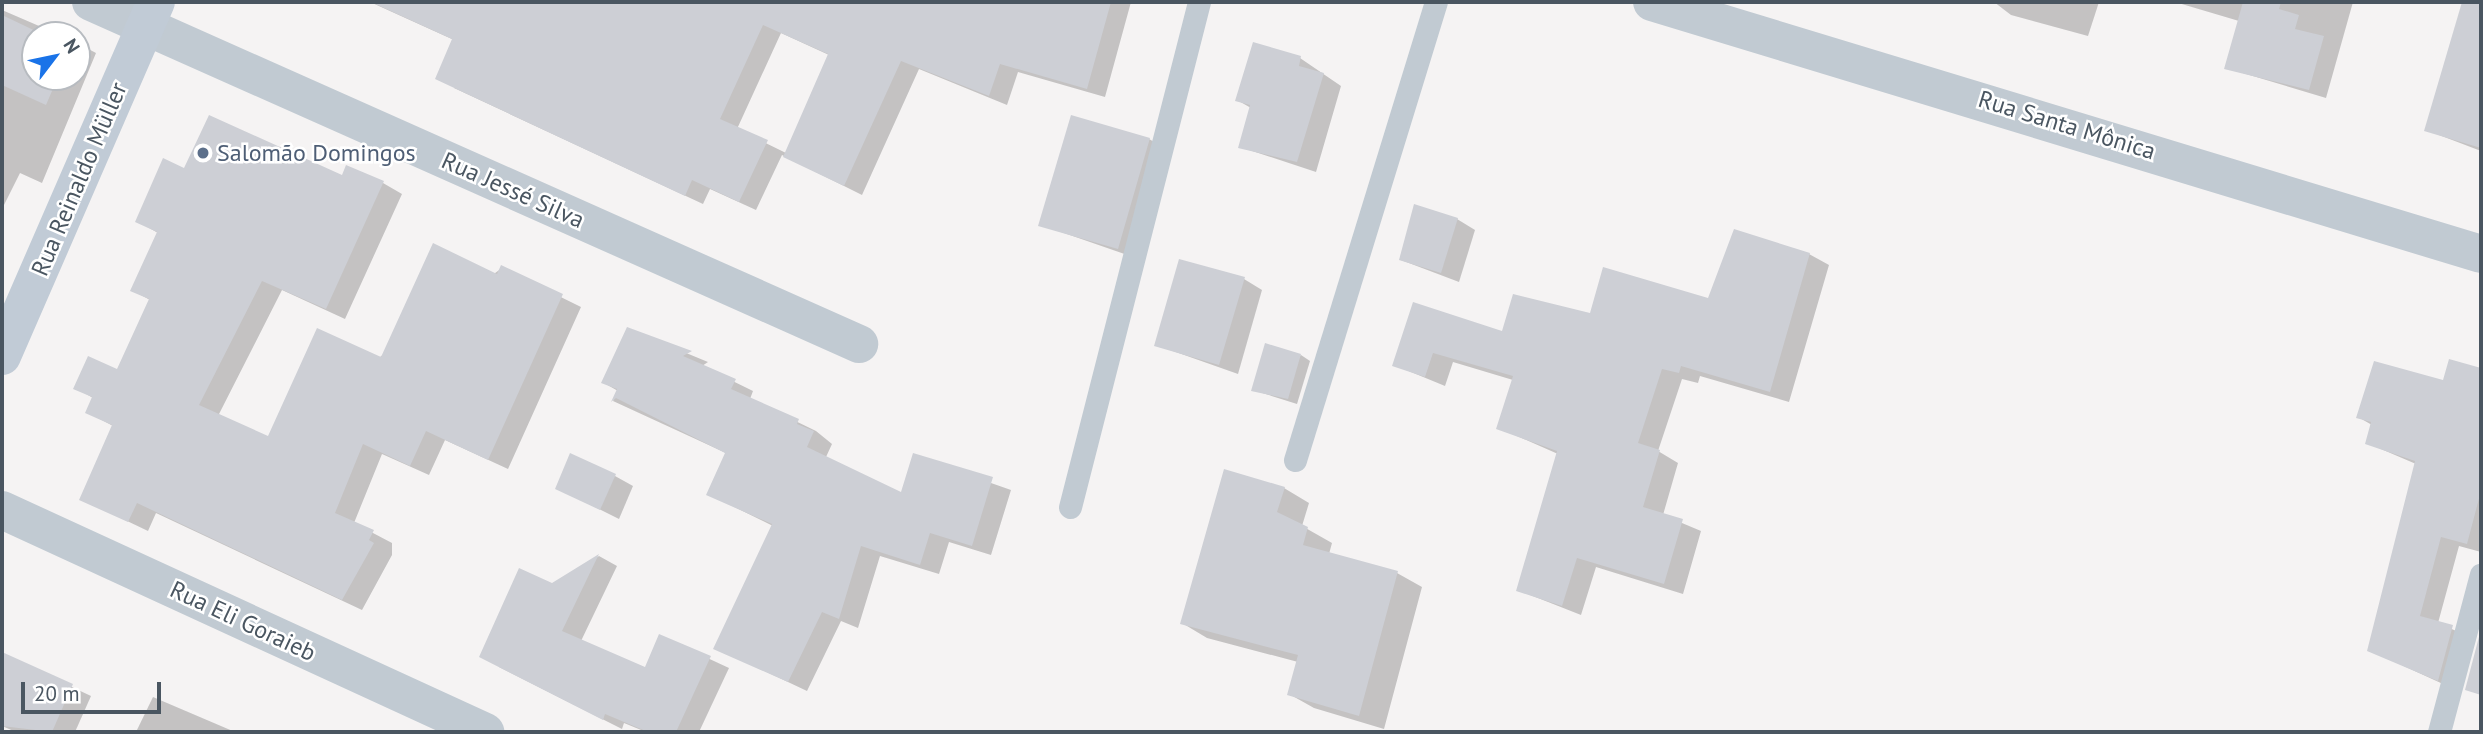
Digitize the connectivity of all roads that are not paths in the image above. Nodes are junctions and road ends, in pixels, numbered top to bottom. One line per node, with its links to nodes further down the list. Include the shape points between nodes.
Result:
1 (91, 2): 5 (street, Rua Jessé Silva)
2 (1199, 2): 10 (lane)
3 (1436, 2): 9 (lane)
4 (1652, 2): 6 (street, Rua Santa Mônica)
5 (150, 14): 7 (street, Rua Jessé Silva); 8 (street, Rua Reinaldo Müller)
6 (2481, 254)
7 (859, 344)
8 (2, 356)
9 (1295, 460)
10 (1070, 507)
11 (2, 510): 13 (street, Rua Eli Goraieb)
12 (2481, 574): 14 (lane)
13 (485, 732)
14 (2439, 732)

